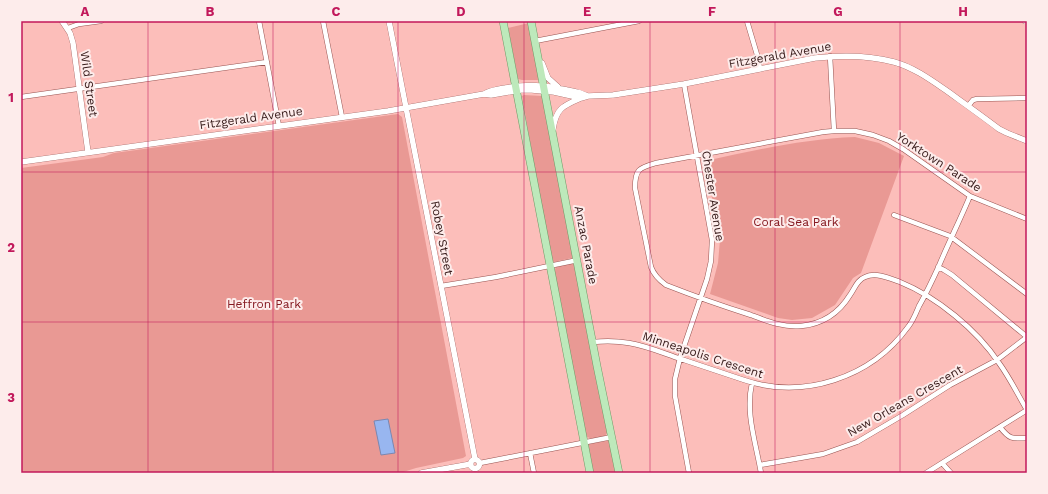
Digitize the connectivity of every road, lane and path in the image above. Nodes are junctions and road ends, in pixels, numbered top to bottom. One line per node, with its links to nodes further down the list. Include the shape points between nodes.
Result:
1 (62, 21): 10 (street, Wild Street)
2 (101, 21): 10 (street)
3 (259, 21): 13 (street)
4 (323, 21): 26 (street)
5 (389, 21): 25 (street, Robey Street)
6 (503, 21): 17 (main road)
7 (531, 21): 11 (main road, Anzac Parade)
8 (639, 21): 11 (street)
9 (746, 21): 14 (street)
10 (68, 28): 16 (street, Wild Street, via 73,43)
11 (536, 45): 18 (main road, Anzac Parade); 19 (street, via 546,75)
12 (830, 56): 14 (street, Fitzgerald Avenue); 24 (street, Fitzgerald Avenue, via 856,56 894,62 933,81); 28 (street)
13 (267, 62): 16 (street); 27 (street)
14 (760, 69): 15 (street, Fitzgerald Avenue)
15 (684, 84): 20 (street, Fitzgerald Avenue, via 613,95); 32 (street, Chester Avenue)
16 (79, 88): 21 (street); 31 (street, Wild Street)
17 (516, 88): 18 (street, Fitzgerald Avenue); 25 (street, Fitzgerald Avenue, via 491,95 484,94); 39 (main road)
18 (545, 88): 19 (street, Fitzgerald Avenue); 22 (street, Fitzgerald Avenue); 29 (main road, Anzac Parade)
19 (560, 88): 20 (street, Fitzgerald Avenue)
20 (588, 96): 22 (street, Fitzgerald Avenue)
21 (21, 97)
22 (581, 98): 29 (street, via 565,105 558,112)
23 (1027, 98): 24 (street, via 978,99 973,100)
24 (968, 106): 30 (street, Fitzgerald Avenue, via 1003,131)
25 (406, 108): 26 (street, Fitzgerald Avenue); 41 (street, Robey Street)
26 (342, 117): 27 (street, Fitzgerald Avenue)
27 (278, 126): 31 (street, Fitzgerald Avenue)
28 (834, 131): 32 (street, Yorktown Parade); 34 (street, Yorktown Parade, via 863,133 889,141)
29 (552, 132): 38 (main road, Anzac Parade)
30 (1027, 142)
31 (88, 152): 33 (street, Fitzgerald Avenue)
32 (697, 155): 44 (street, Chester Avenue, via 712,240 707,279); 44 (street, Yorktown Parade, via 642,167 636,176 635,188 649,261 654,273 666,285)
33 (21, 162)
34 (970, 196): 36 (street, Yorktown Parade); 37 (street, Minneapolis Crescent)
35 (894, 215): 37 (street)
36 (1027, 219)
37 (952, 237): 40 (street, Minneapolis Crescent); 42 (street)
38 (578, 260): 39 (street); 46 (main road, Anzac Parade)
39 (550, 266): 41 (street); 54 (main road)
40 (938, 267): 43 (street, Minneapolis Crescent); 45 (street, via 952,275)
41 (441, 286): 56 (street, Robey Street)
42 (1027, 294)
43 (925, 295): 44 (street, via 897,281 870,275 859,281 842,306 827,318 794,327 782,326); 48 (street, via 955,315); 49 (street, Minneapolis Crescent, via 911,323 900,337 884,353 854,373 803,387 772,387)
44 (701, 298): 47 (street, Chester Avenue)
45 (1027, 337): 48 (street, New Orleans Crescent)
46 (593, 342): 47 (street, Minneapolis Crescent, via 612,341 648,346); 52 (main road, Anzac Parade)
47 (680, 358): 49 (street, Minneapolis Crescent); 64 (street, Chester Avenue, via 674,396)
48 (997, 360): 50 (street); 58 (street, New Orleans Crescent, via 962,378 857,442 823,454)
49 (752, 383): 58 (street, via 749,412)
50 (1027, 410): 51 (street)
51 (1000, 427): 53 (street, via 1012,438); 57 (street)
52 (612, 437): 54 (street); 63 (main road, Anzac Parade)
53 (1027, 438)
54 (584, 442): 55 (street); 62 (main road)
55 (530, 453): 56 (street); 61 (street)
56 (475, 462): 59 (street, via 480,466); 60 (street)
57 (942, 463): 66 (street); 67 (street)
58 (760, 465): 65 (street)
59 (477, 471)
60 (421, 473)
61 (534, 473)
62 (590, 473)
63 (619, 473)
64 (689, 473)
65 (761, 473)
66 (926, 473)
67 (951, 473)

